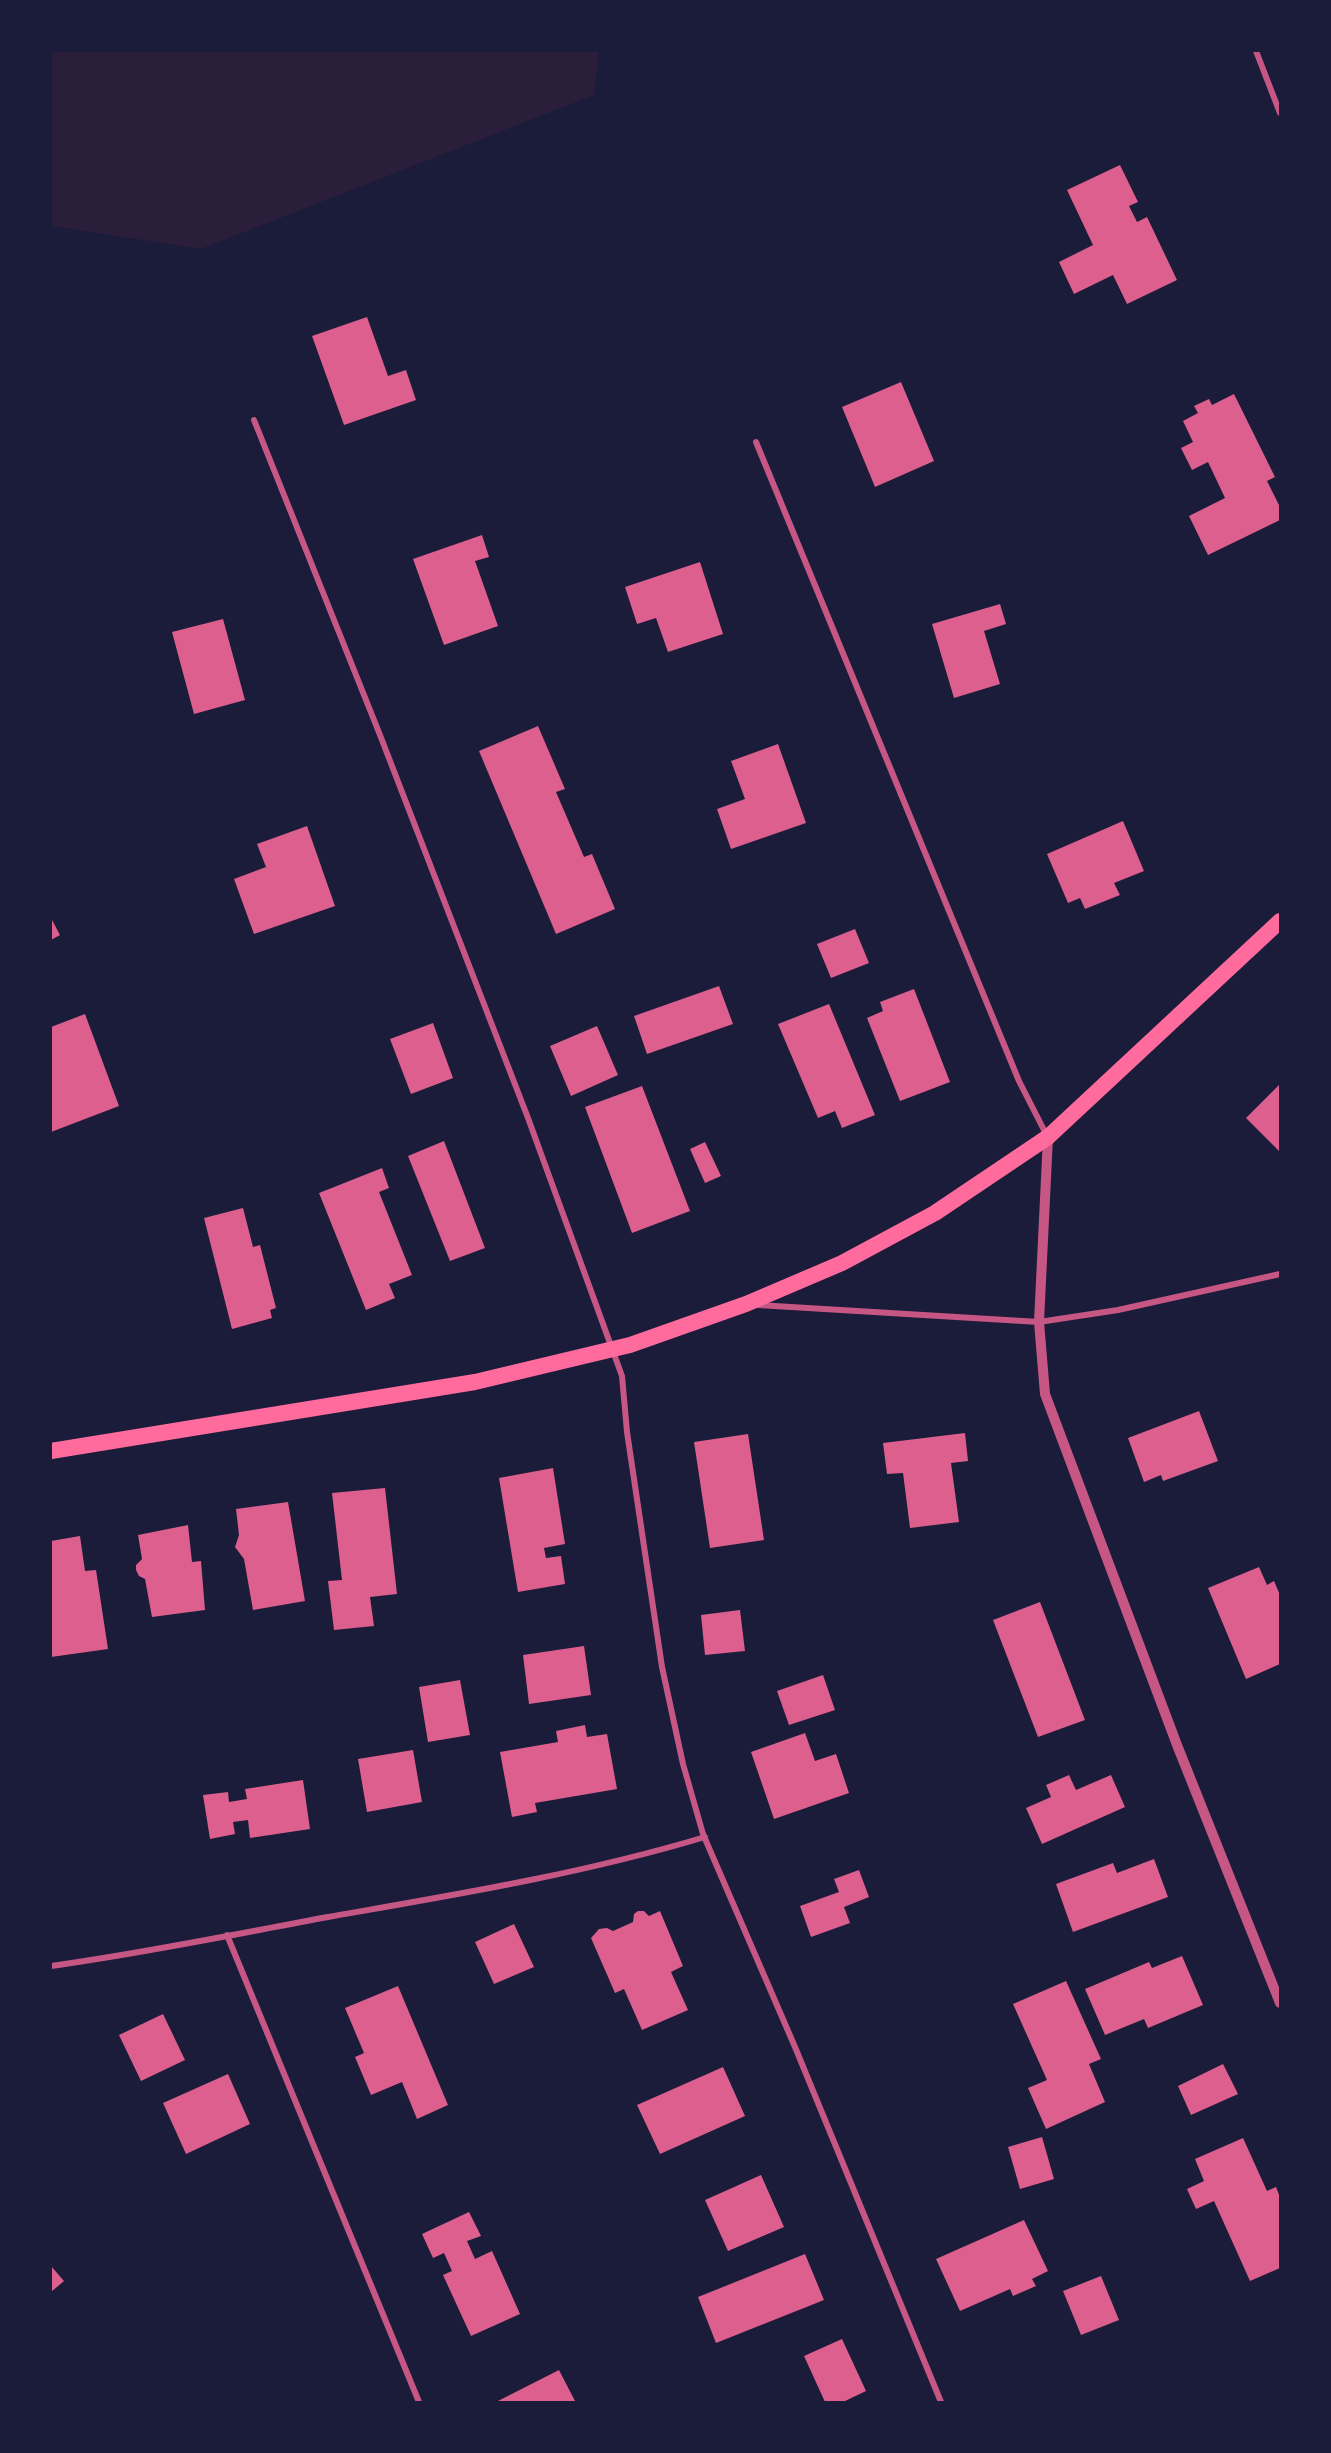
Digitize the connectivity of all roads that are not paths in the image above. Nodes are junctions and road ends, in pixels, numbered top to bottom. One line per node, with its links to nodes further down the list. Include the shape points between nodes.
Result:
1 (1256, 51): 2 (street)
2 (1280, 113)
3 (254, 420): 10 (street, via 524,1107)
4 (756, 442): 6 (street, via 1019,1081)
5 (1280, 921): 6 (highway)
6 (1048, 1137): 8 (highway, via 935,1213 842,1263); 9 (street)
7 (1280, 1274): 9 (street, via 1118,1311)
8 (746, 1304): 9 (street); 10 (highway)
9 (1039, 1322): 15 (street, via 1045,1394)
10 (612, 1350): 11 (highway, via 475,1382); 12 (street, via 622,1376 662,1667 683,1764)
11 (51, 1451)
12 (705, 1837): 13 (street, via 650,1854 552,1875); 17 (street)
13 (227, 1935): 14 (street); 16 (street)
14 (51, 1966)
15 (1280, 2003)
16 (419, 2402)
17 (941, 2402)

